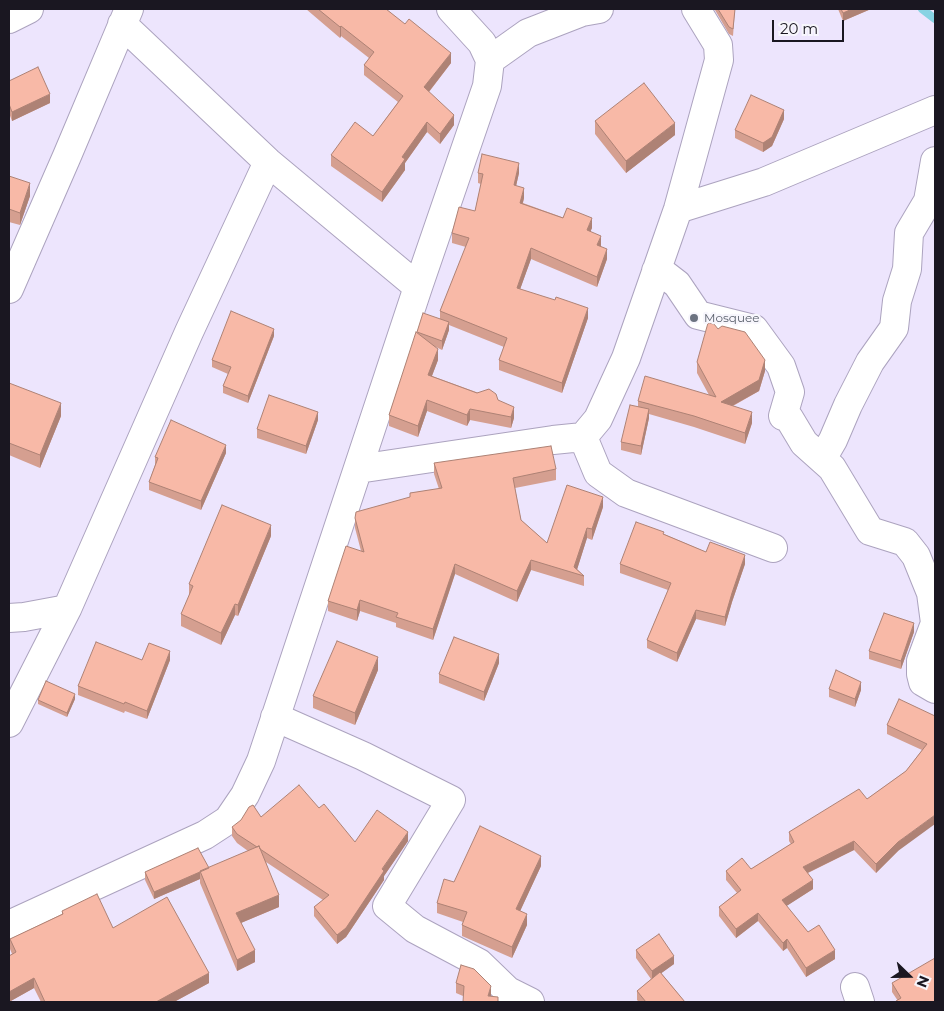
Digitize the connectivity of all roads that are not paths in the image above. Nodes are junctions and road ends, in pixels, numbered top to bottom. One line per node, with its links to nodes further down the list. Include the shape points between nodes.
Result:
1 (29, 9): 6 (street)
2 (451, 9): 7 (street, via 482,43)
3 (599, 9): 7 (street, via 582,12 528,33)
4 (696, 9): 11 (street, via 718,45 719,60)
5 (126, 16): 10 (street); 14 (street)
6 (9, 19)
7 (490, 60): 13 (street, via 487,86)
8 (935, 110): 11 (street, via 764,182)
9 (935, 161): 16 (street, via 928,201 910,233 907,270 897,301 894,328 870,362)
10 (268, 162): 13 (street); 19 (street)
11 (678, 209): 12 (street)
12 (656, 271): 15 (street, via 626,358 598,419); 16 (street, via 677,284 698,315 754,329 781,366 790,392 783,416 789,418 804,443)
13 (418, 287): 17 (street)
14 (9, 289)
15 (583, 437): 17 (street); 18 (street, via 598,473 626,493)
16 (822, 459): 21 (street, via 832,468 870,532 905,542 916,556 931,593 935,623 921,661 921,674 923,682)
17 (358, 469): 22 (street)
18 (773, 548)
19 (66, 609): 20 (street); 23 (street)
20 (9, 618)
21 (935, 689)
22 (275, 717): 24 (street, via 261,761 228,820 204,836); 25 (street, via 451,800 387,906 415,929 480,963)
23 (9, 723)
24 (9, 925)
25 (519, 997)

